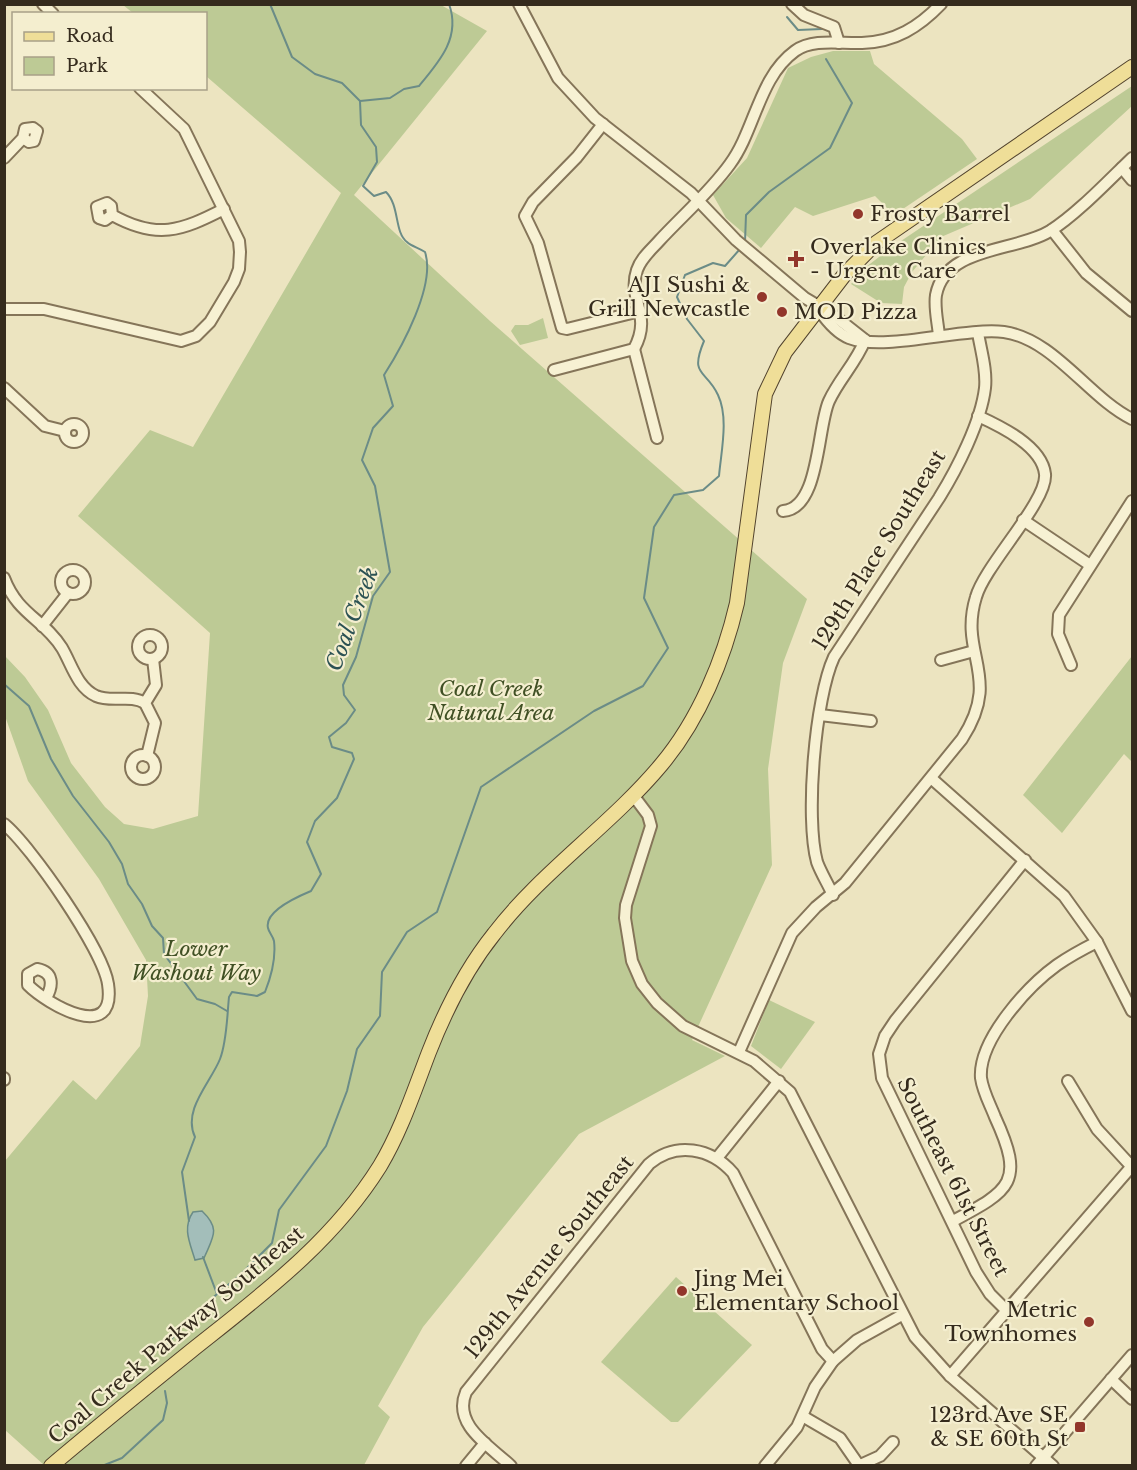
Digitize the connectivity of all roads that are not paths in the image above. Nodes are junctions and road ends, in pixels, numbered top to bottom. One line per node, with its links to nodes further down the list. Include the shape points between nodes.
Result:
1 (519, 4): 7 (street, via 558,78)
2 (792, 4): 4 (street, via 804,15 834,27)
3 (941, 4): 4 (street, via 902,35 879,42)
4 (840, 43): 13 (street, via 803,47 775,70 743,146)
5 (1132, 67): 17 (main road, Coal Creek Parkway Southeast, via 876,243)
6 (142, 90): 14 (street, via 184,129)
7 (603, 124): 13 (street); 19 (street, via 525,216 538,243 562,328)
8 (23, 138): 9 (street)
9 (4, 158)
10 (1132, 158): 11 (street)
11 (1122, 168): 12 (street); 16 (street)
12 (1132, 180)
13 (698, 200): 17 (street, via 736,240); 19 (street, via 640,262 635,284)
14 (224, 209): 15 (street, via 172,231 139,226); 18 (street, via 238,242 239,269 210,322 196,336 172,341 50,310)
15 (112, 215)
16 (1052, 230): 20 (street, via 1086,273); 22 (street, via 954,267 936,298)
17 (818, 308): 23 (street, via 849,338); 47 (main road, Coal Creek Parkway Southeast, via 784,352 765,394 737,603 721,657 674,748)
18 (4, 309)
19 (640, 311): 24 (street, via 644,325)
20 (1132, 311)
21 (978, 333): 22 (street); 27 (street, 129th Place Southeast, via 985,379); 28 (street, via 1006,333 1032,342)
22 (939, 336): 23 (street)
23 (865, 340): 32 (street, via 828,403 812,480 800,503)
24 (634, 349): 25 (street); 30 (street)
25 (554, 370)
26 (4, 388): 29 (street, via 45,426)
27 (978, 416): 33 (street, via 1011,432 1044,468 1042,489); 43 (street, 129th Place Southeast, via 939,498 834,657)
28 (1132, 419)
29 (65, 431)
30 (657, 438)
31 (1132, 501): 34 (street)
32 (783, 511)
33 (1023, 520): 34 (street); 38 (street, via 976,597 972,622)
34 (1090, 565): 41 (street, via 1059,615 1057,627)
35 (4, 578): 37 (street, via 14,599)
36 (68, 593): 37 (street)
37 (42, 626): 42 (street, via 55,638 87,690 100,698)
38 (974, 651): 40 (street); 46 (street, via 981,673 980,705 962,739)
39 (153, 659): 42 (street, via 156,685)
40 (941, 660)
41 (1071, 665)
42 (145, 703): 45 (street, via 155,723)
43 (820, 715): 44 (street); 50 (street, 129th Place Southeast, via 811,812 817,861)
44 (871, 721)
45 (147, 756)
46 (931, 778): 49 (street); 50 (street)
47 (633, 795): 55 (street, via 651,826 626,905 626,930 637,973 649,994 672,1018); 73 (main road, Coal Creek Parkway Southeast, via 532,890 479,955 440,1024 381,1164 331,1231 273,1285)
48 (4, 824): 53 (street, via 43,871 92,943 108,983 106,1004 88,1018 71,1014)
49 (1025, 860): 51 (street, via 1064,896); 60 (street, Southeast 61st Street, via 895,1022 879,1054 886,1090)
50 (833, 895): 55 (street, via 792,933)
51 (1097, 942): 52 (street); 60 (street, via 1059,963 1035,983 991,1038 981,1067 984,1091 1011,1153 1009,1174 999,1195)
52 (1130, 997): 54 (street)
53 (46, 998)
54 (1132, 1011)
55 (739, 1052): 56 (street)
56 (779, 1080): 58 (street); 62 (street, via 803,1113)
57 (1068, 1081): 59 (street, via 1097,1129)
58 (717, 1158): 64 (street, via 739,1181 819,1343); 70 (street, 129th Avenue Southeast, via 683,1149 665,1153 649,1164 471,1384 462,1405 468,1425)
59 (1132, 1166): 61 (street)
60 (953, 1221): 61 (street, Southeast 61st Street, via 982,1284)
61 (1007, 1311): 65 (street)
62 (902, 1315): 64 (street, via 857,1340); 65 (street, via 920,1343)
63 (1132, 1355): 66 (street)
64 (832, 1361): 68 (street, via 815,1387)
65 (950, 1376): 71 (street)
66 (1111, 1379): 67 (street); 71 (street)
67 (1132, 1399)
68 (804, 1417): 72 (street, via 840,1438); 76 (street)
69 (893, 1442): 72 (street, via 880,1456)
70 (485, 1443): 74 (street); 75 (street)
71 (1040, 1461): 77 (street)
72 (858, 1465)
73 (51, 1466)
74 (466, 1466)
75 (511, 1466)
76 (765, 1466)
77 (1053, 1466)

